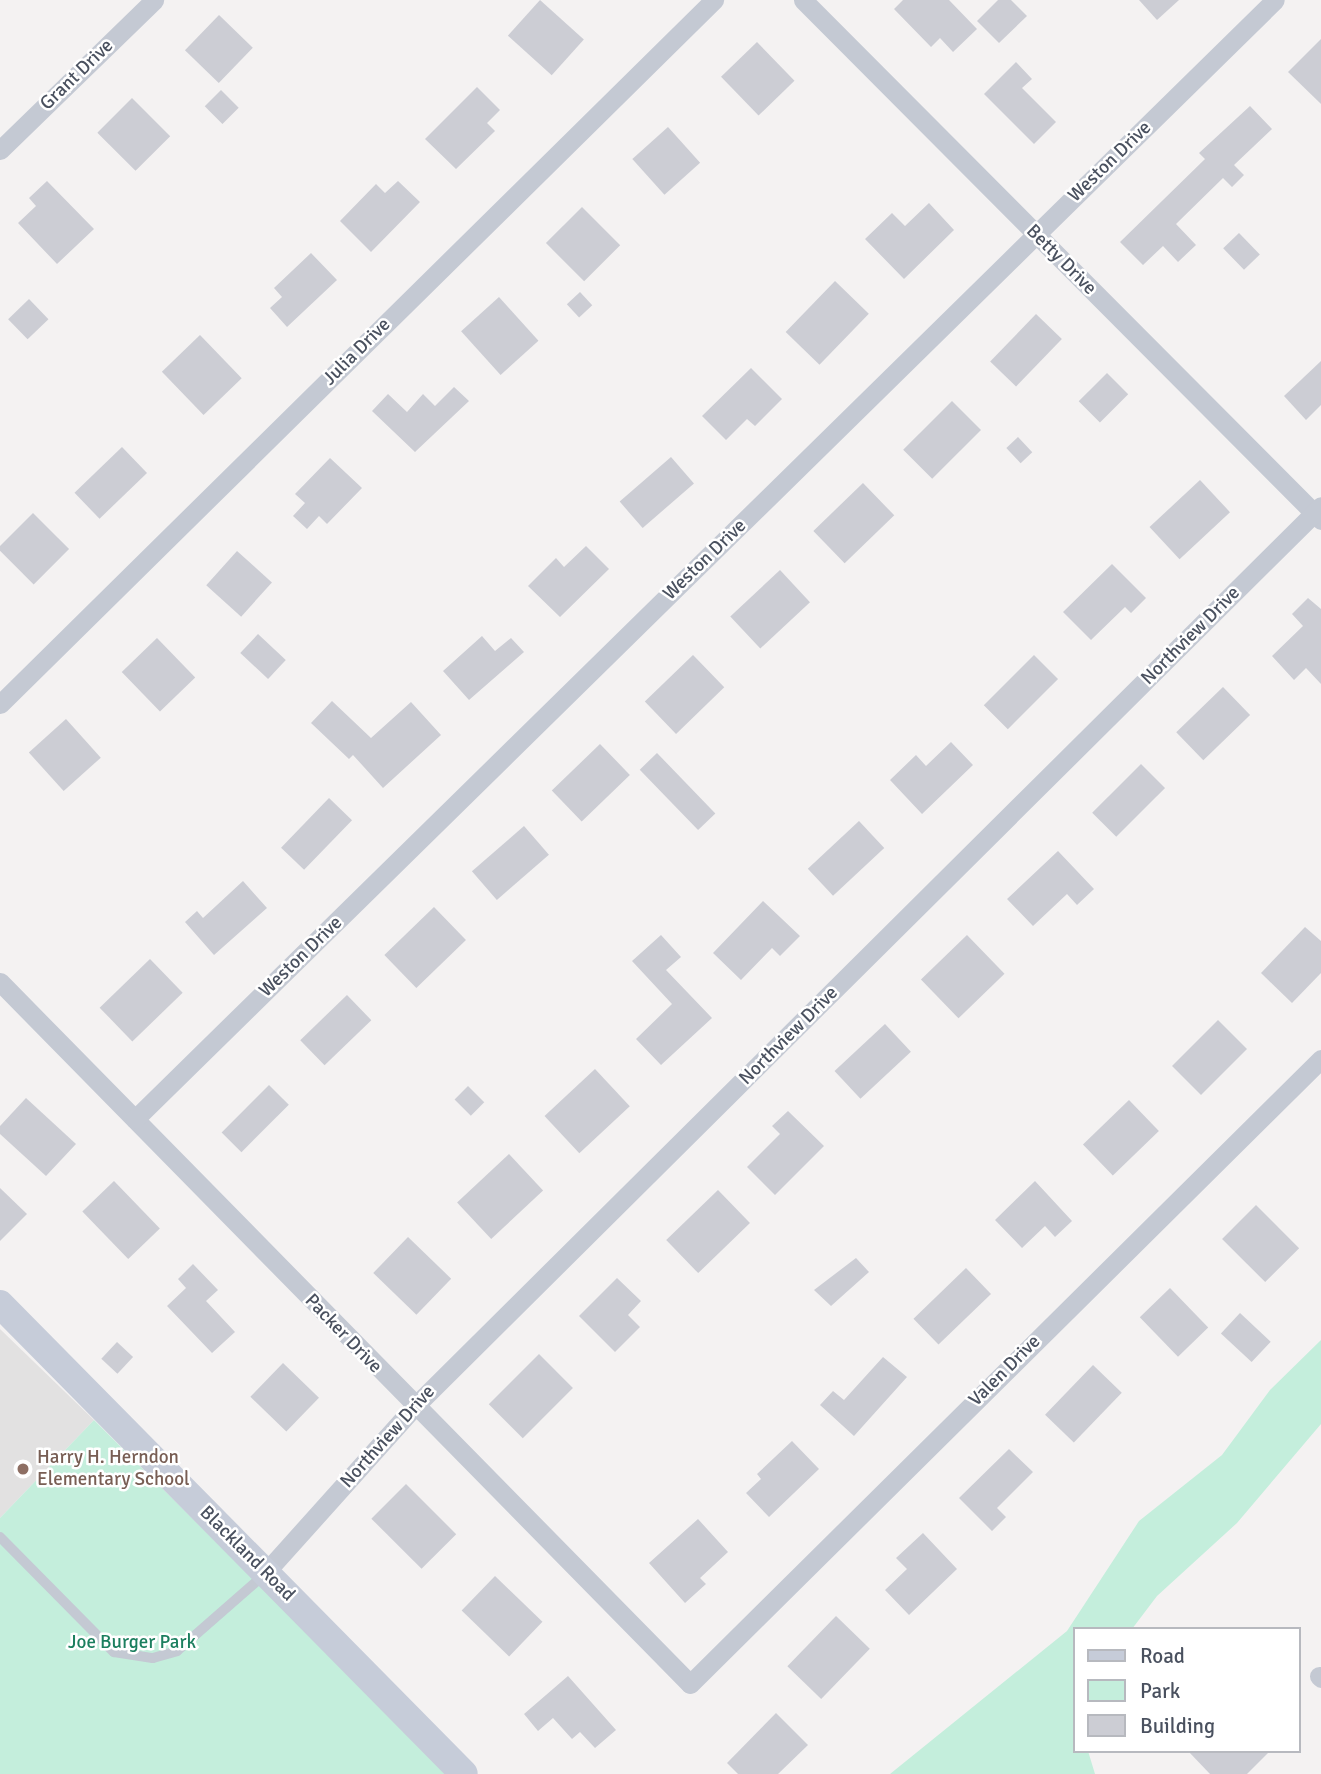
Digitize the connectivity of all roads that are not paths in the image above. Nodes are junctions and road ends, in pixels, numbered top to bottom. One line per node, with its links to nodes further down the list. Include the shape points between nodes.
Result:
1 (154, 0): 5 (street, Grant Drive)
2 (714, 0): 8 (street, Julia Drive)
3 (803, 0): 6 (street, Betty Drive)
4 (1275, 0): 6 (street, Weston Drive)
5 (0, 150)
6 (1036, 235): 7 (street, Betty Drive); 11 (street, Weston Drive)
7 (1319, 513): 13 (street, Northview Drive)
8 (0, 704)
9 (0, 982): 11 (street, Packer Drive)
10 (1321, 1059): 16 (street, Valen Drive)
11 (135, 1119): 13 (street, Packer Drive)
12 (0, 1304): 15 (street, Blackland Road)
13 (414, 1407): 15 (street, Northview Drive); 16 (street, Packer Drive)
14 (0, 1537): 15 (lane, via 114,1652 153,1658 177,1651)
15 (265, 1573): 17 (street, Blackland Road)
16 (690, 1684)
17 (464, 1774)

